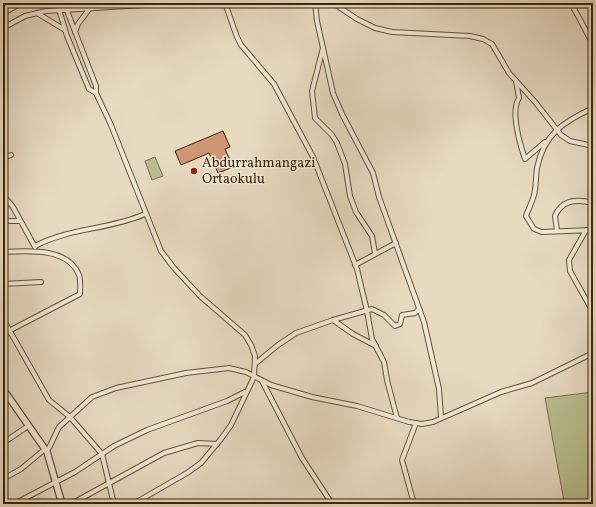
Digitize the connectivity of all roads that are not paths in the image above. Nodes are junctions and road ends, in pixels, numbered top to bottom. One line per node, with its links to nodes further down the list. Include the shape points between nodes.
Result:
1 (19, 3): 9 (street)
2 (58, 3): 12 (street)
3 (64, 3): 11 (street)
4 (176, 3): 10 (street)
5 (225, 3): 40 (street, via 241,45 274,84 313,157)
6 (315, 3): 19 (street)
7 (333, 3): 20 (street, via 375,28 392,32 483,39 492,44)
8 (571, 3): 18 (street)
9 (12, 5): 13 (street)
10 (90, 8): 11 (street); 17 (street)
11 (66, 9): 12 (street); 17 (street)
12 (59, 10): 14 (street); 16 (street)
13 (3, 13)
14 (36, 13): 15 (street); 16 (street)
15 (3, 28)
16 (66, 31): 21 (street, via 89,89)
17 (75, 32): 21 (street, via 96,86)
18 (593, 44)
19 (323, 47): 36 (street, via 333,93 373,173); 39 (street, via 312,91 315,118 337,143 345,164 350,196 356,212 372,236)
20 (516, 80): 23 (street); 24 (street, via 519,98 516,104 516,117 525,159)
21 (96, 93): 30 (street)
22 (593, 108): 23 (street)
23 (556, 130): 24 (street); 25 (street, via 570,141)
24 (546, 141): 35 (street, via 541,153 535,192 526,216 534,229 542,232)
25 (593, 146)
26 (11, 155): 27 (street)
27 (3, 158)
28 (3, 195): 32 (street)
29 (593, 202): 35 (street, via 576,200 564,205 556,212)
30 (145, 214): 37 (street, via 119,223 69,232 53,237); 52 (street, via 164,256 200,296 245,335 254,350)
31 (3, 221): 32 (street)
32 (20, 221): 37 (street)
33 (586, 230): 34 (street); 35 (street); 45 (street, via 569,260 573,278)
34 (593, 230)
35 (557, 231)
36 (396, 242): 39 (street); 43 (street)
37 (34, 248): 38 (street); 48 (street, via 69,261 80,277 80,294)
38 (3, 252)
39 (375, 253): 40 (street)
40 (355, 265): 44 (street)
41 (41, 282): 42 (street)
42 (3, 284)
43 (419, 309): 44 (street, via 415,313 402,315 400,324 395,326 379,312); 58 (street, via 439,388)
44 (368, 311): 47 (street); 50 (street, via 372,339)
45 (593, 312)
46 (3, 319): 48 (street)
47 (333, 320): 50 (street); 52 (street, via 304,329 287,338)
48 (8, 331): 49 (street); 57 (street, via 49,400)
49 (3, 334)
50 (376, 346): 59 (street, via 384,362)
51 (593, 353): 58 (street, via 532,383 501,392)
52 (255, 364): 53 (street)
53 (254, 377): 54 (street); 56 (street); 57 (street, via 229,368 171,376 116,388 92,397)
54 (262, 380): 59 (street, via 312,397 357,406); 74 (street, via 302,458)
55 (3, 389): 61 (street)
56 (246, 392): 63 (street, via 231,425); 65 (street, via 147,430)
57 (70, 417): 64 (street, via 60,427); 65 (street)
58 (441, 417): 60 (street, via 433,422)
59 (397, 418): 60 (street)
60 (416, 423): 75 (street, via 402,460)
61 (28, 426): 62 (street); 64 (street)
62 (3, 443)
63 (217, 444): 68 (street, via 198,443 164,452); 73 (street, via 201,463 187,473)
64 (46, 451): 66 (street); 67 (street)
65 (102, 454): 67 (street); 68 (street)
66 (3, 479)
67 (55, 483): 69 (street); 70 (street)
68 (108, 483): 71 (street); 72 (street)
69 (14, 504)
70 (62, 504)
71 (71, 504)
72 (114, 504)
73 (132, 504)
74 (332, 504)
75 (414, 504)

